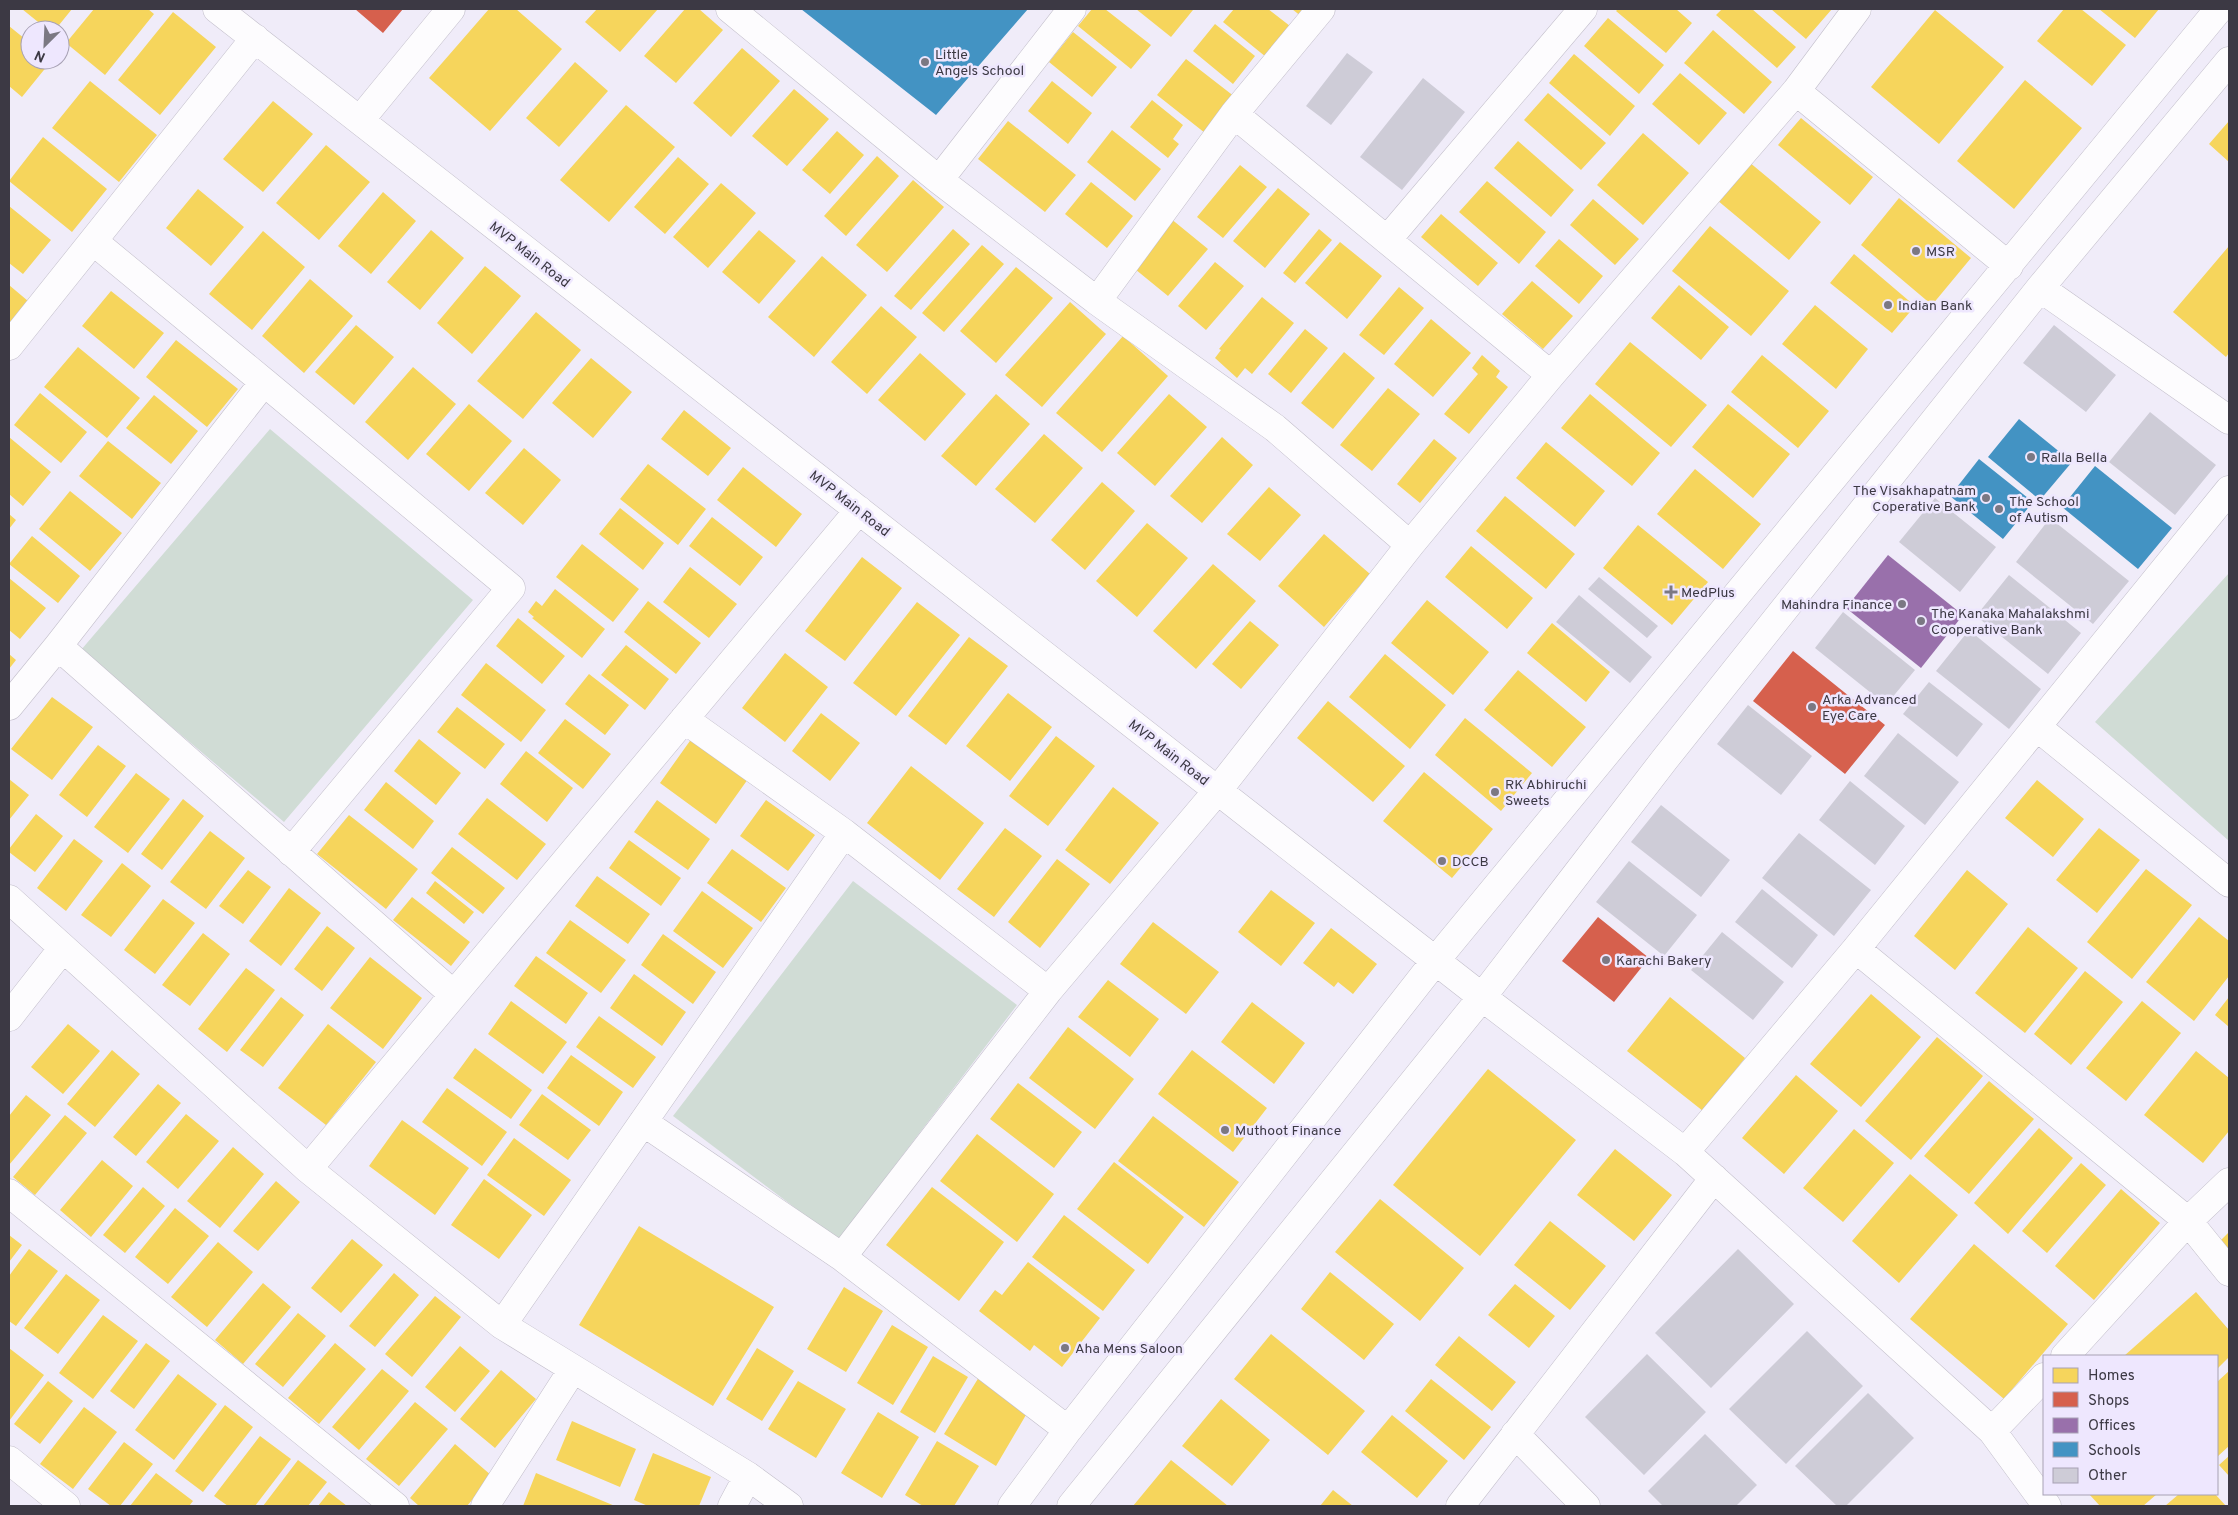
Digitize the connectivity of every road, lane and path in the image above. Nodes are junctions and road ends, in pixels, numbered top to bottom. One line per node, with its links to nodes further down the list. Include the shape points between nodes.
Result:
1 (217, 9): 9 (street, MVP Main Road)
2 (451, 9): 13 (street)
3 (730, 9): 14 (street)
4 (1072, 9): 14 (street)
5 (1321, 9): 12 (street)
6 (1583, 9): 15 (street)
7 (1857, 9): 11 (street)
8 (2219, 9): 17 (street)
9 (255, 38): 13 (street, MVP Main Road); 16 (street)
10 (2229, 61): 18 (street)
11 (1796, 91): 17 (street); 21 (street)
12 (1234, 114): 15 (street); 19 (street)
13 (360, 120): 25 (street, MVP Main Road)
14 (938, 180): 19 (street)
15 (1387, 240): 21 (street)
16 (93, 241): 20 (street); 22 (street)
17 (2009, 266): 38 (street)
18 (2040, 288): 23 (street); 41 (street, via 1665,758)
19 (1097, 301): 26 (street, via 1275,428)
20 (9, 346)
21 (1550, 375): 26 (street)
22 (264, 382): 27 (street); 33 (street, via 511,588)
23 (2229, 420)
24 (2229, 490): 30 (street)
25 (859, 510): 29 (street); 31 (street, MVP Main Road)
26 (1410, 546): 31 (street)
27 (58, 646): 28 (street); 33 (street)
28 (9, 706)
29 (684, 719): 32 (street); 40 (street)
30 (2036, 727): 34 (street); 37 (street)
31 (1218, 790): 38 (street, MVP Main Road); 39 (street)
32 (844, 833): 39 (street); 43 (street)
33 (291, 852): 40 (street)
34 (2229, 883)
35 (9, 899): 36 (street)
36 (63, 948): 42 (street); 45 (street)
37 (1856, 949): 44 (street); 49 (street)
38 (1436, 960): 41 (street, MVP Main Road); 56 (street)
39 (1048, 991): 50 (street)
40 (454, 994): 45 (street)
41 (1482, 997): 44 (street, MVP Main Road); 67 (street)
42 (9, 1017)
43 (643, 1122): 50 (street); 52 (street)
44 (1686, 1152): 46 (street, MVP Main Road)
45 (308, 1169): 52 (street)
46 (1714, 1178): 57 (street, MVP Main Road); 58 (street)
47 (2229, 1182): 49 (street)
48 (9, 1193): 62 (street)
49 (2188, 1221): 51 (street); 53 (street)
50 (842, 1258): 56 (street)
51 (2229, 1272)
52 (502, 1325): 54 (street)
53 (2066, 1355)
54 (574, 1369): 60 (street); 63 (street)
55 (2043, 1378): 57 (street)
56 (1068, 1430): 66 (street)
57 (1992, 1431): 70 (street, MVP Main Road)
58 (1515, 1434): 68 (street); 69 (street)
59 (9, 1460): 61 (street)
60 (748, 1476): 64 (street); 65 (street)
61 (66, 1506)
62 (395, 1506)
63 (486, 1506)
64 (732, 1506)
65 (789, 1506)
66 (1012, 1506)
67 (1071, 1506)
68 (1460, 1506)
69 (1586, 1506)
70 (2047, 1506)

